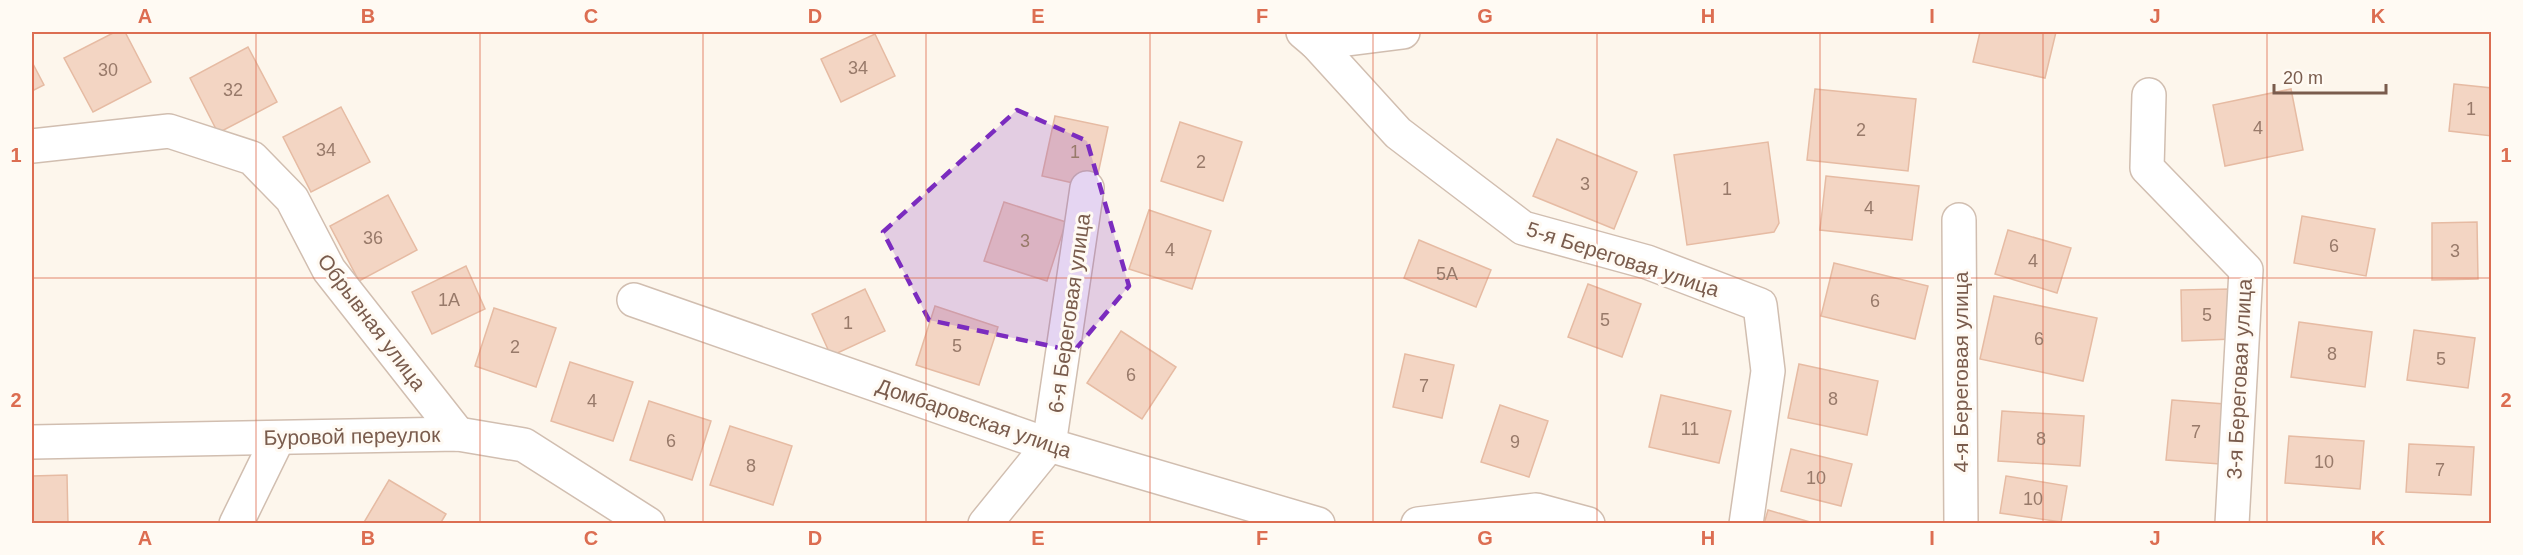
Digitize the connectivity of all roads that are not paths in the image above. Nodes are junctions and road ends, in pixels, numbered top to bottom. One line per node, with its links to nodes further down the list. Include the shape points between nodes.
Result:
1 (1403, 32): 2 (street)
2 (1310, 37): 18 (street, 5-я Береговая улица, via 1398,133 1523,228 1647,262 1760,305 1768,371)
3 (2149, 96): 20 (street, 3-я Береговая улица, via 2147,168 2246,270)
4 (32, 146): 8 (street, Обрывная улица, via 169,130 252,158 292,199 329,270)
5 (1087, 188): 11 (street, 6-я Береговая улица)
6 (1959, 220): 19 (street, 4-я Береговая улица)
7 (634, 300): 11 (street, Домбаровская улица)
8 (458, 434): 9 (street, Буровой переулок); 13 (street, Буровой переулок, via 524,445)
9 (278, 438): 10 (street, Буровой переулок); 12 (street)
10 (32, 442)
11 (1049, 445): 14 (street); 15 (street, Домбаровская улица)
12 (236, 524)
13 (648, 524)
14 (985, 524)
15 (1318, 524)
16 (1418, 524): 17 (street, via 1536,510)
17 (1588, 524)
18 (1746, 524)
19 (1961, 524)
20 (2232, 524)

